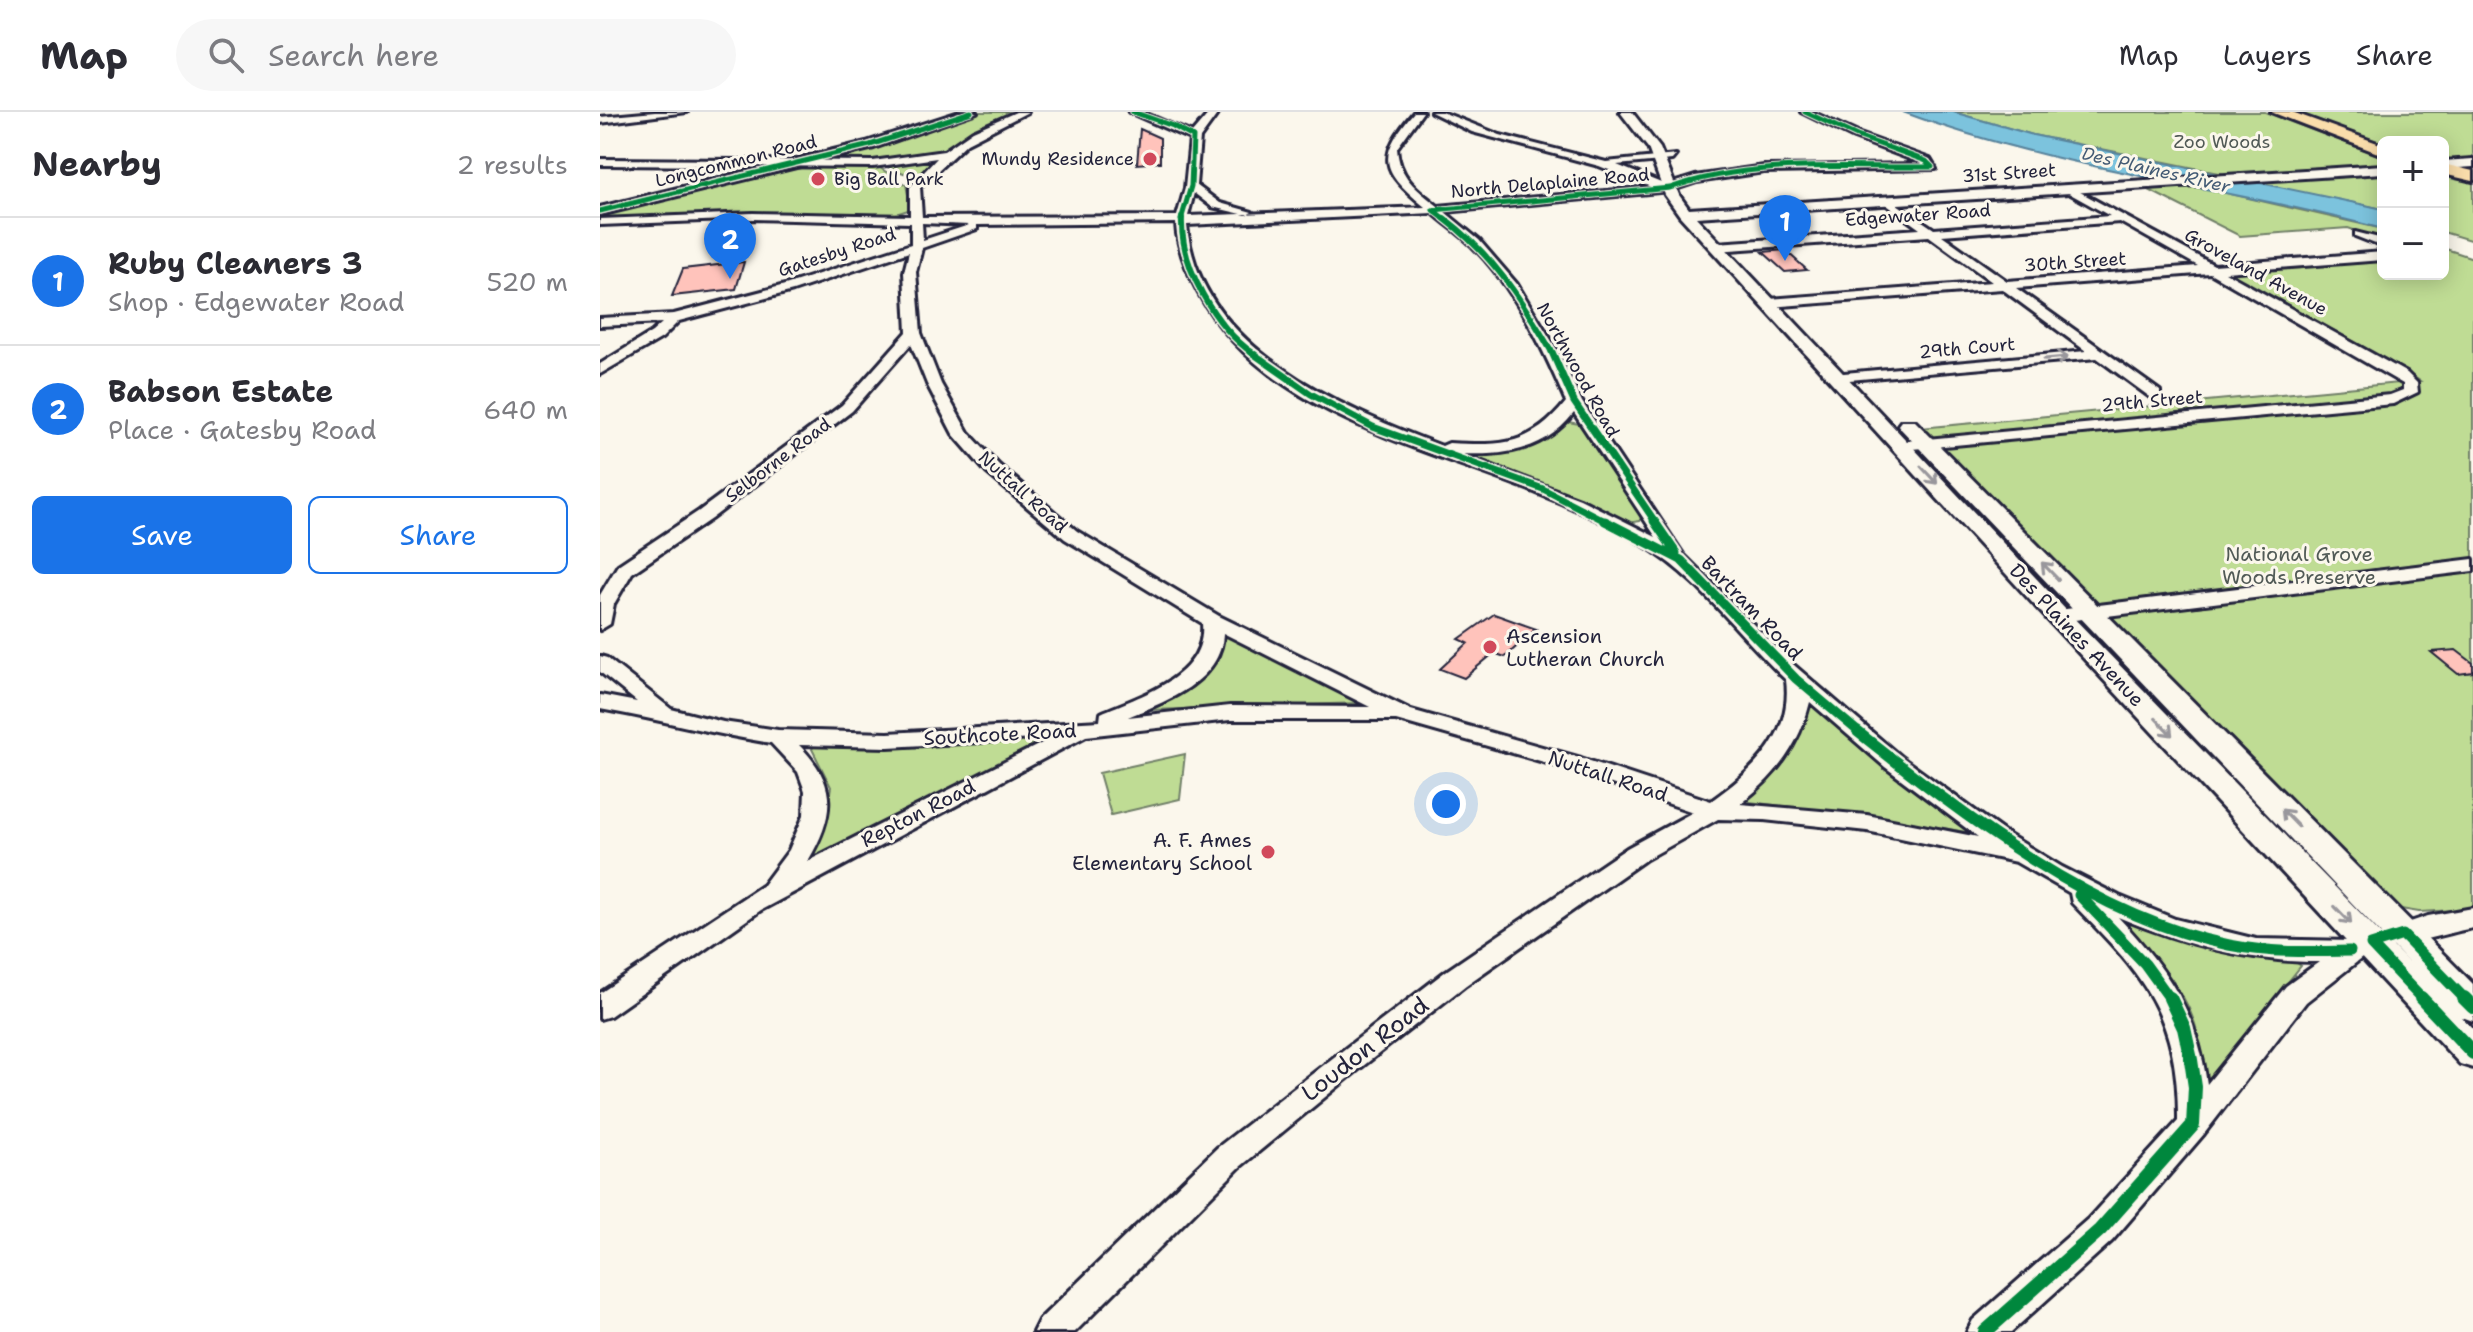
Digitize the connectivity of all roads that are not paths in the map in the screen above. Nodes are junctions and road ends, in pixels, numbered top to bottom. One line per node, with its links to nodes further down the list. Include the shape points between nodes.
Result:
1 (677, 112): 12 (street); 17 (street)
2 (971, 112): 23 (street, Longcommon Road, via 894,139)
3 (1024, 112): 20 (street, via 985,127)
4 (1133, 112): 18 (street)
5 (1215, 112): 18 (street)
6 (1419, 112): 16 (street, Northwood Road)
7 (1435, 112): 15 (street)
8 (1626, 112): 21 (street)
9 (1638, 112): 21 (street, via 1656,131)
10 (1805, 112): 32 (street, North Delaplaine Road, via 1932,167 1782,168)
11 (2278, 112): 19 (main road)
12 (600, 120)
13 (1435, 125): 15 (street)
14 (1420, 126): 16 (street)
15 (1462, 126): 24 (street)
16 (1405, 128): 36 (street, Northwood Road, via 1392,148 1393,166)
17 (600, 129)
18 (1193, 137): 33 (street)
19 (2377, 148)
20 (943, 154): 26 (street); 31 (street)
21 (1666, 158): 24 (street); 32 (street, Des Plaines Avenue)
22 (600, 162): 23 (street)
23 (789, 163): 26 (street); 37 (street, Longcommon Road)
24 (1601, 163): 32 (street)
25 (2473, 163): 27 (main road)
26 (873, 164): 31 (street)
27 (2449, 166)
28 (2377, 169): 34 (street, 31st Street)
29 (2449, 169): 30 (main road)
30 (2473, 176)
31 (909, 181): 41 (street)
32 (1677, 185): 36 (street, North Delaplaine Road); 39 (street, Des Plaines Avenue)
33 (1191, 186): 40 (street, via 1227,209); 43 (street)
34 (2069, 189): 35 (street, 31st Street); 42 (street, Groveland Avenue)
35 (1888, 201): 39 (street, 31st Street); 47 (street)
36 (1433, 210): 38 (street, North Delaplaine Road); 46 (street, Northwood Road)
37 (600, 211)
38 (1373, 213): 40 (street, North Delaplaine Road); 46 (street)
39 (1692, 213): 51 (street, Des Plaines Avenue)
40 (1282, 217): 43 (street, North Delaplaine Road)
41 (916, 218): 44 (street, North Delaplaine Road); 45 (street, North Delaplaine Road); 50 (street, Gatesby Road)
42 (2123, 219): 47 (street, Edgewater Road); 53 (street, Groveland Avenue)
43 (1181, 221): 45 (street, North Delaplaine Road); 66 (street, Bartram Road, via 1198,283 1241,345 1311,394)
44 (600, 222)
45 (1001, 222): 50 (street)
46 (1458, 228): 64 (street, Northwood Road, via 1513,287)
47 (1930, 232): 51 (street, Edgewater Road); 54 (street)
48 (2359, 234): 49 (street)
49 (2377, 241)
50 (917, 245): 56 (street, Gatesby Road, via 789,288); 58 (street, Nuttall Road, via 910,272)
51 (1724, 246): 55 (street, Des Plaines Avenue)
52 (2377, 256): 53 (street, 30th Street)
53 (2214, 269): 54 (street, 30th Street); 63 (street, Groveland Avenue, via 2402,376 2411,387)
54 (2005, 285): 55 (street, 30th Street); 59 (street)
55 (1778, 303): 61 (street, Des Plaines Avenue)
56 (674, 318): 57 (street, Gatesby Road); 60 (street, via 657,335)
57 (600, 322)
58 (914, 333): 69 (street, Selborne Road, via 847,408); 73 (street, Nuttall Road, via 961,434 993,469 1071,535)
59 (2099, 354): 61 (street, 29th Court, one-way to 59); 62 (street)
60 (600, 370)
61 (1849, 376): 65 (street, Des Plaines Avenue)
62 (2155, 394)
63 (2407, 396): 65 (street, 29th Street)
64 (1574, 402): 66 (street, Northwood Road, via 1550,432 1528,443 1483,450); 67 (street, Northwood Road)
65 (1913, 444): 71 (street, Des Plaines Avenue, one-way to 65); 72 (street, Des Plaines Avenue, one-way to 72)
66 (1422, 446): 67 (street, Bartram Road, via 1543,489)
67 (1681, 560): 76 (street, Bartram Road)
68 (2473, 565): 71 (street)
69 (625, 569): 70 (street, Selborne Road); 74 (street, Selborne Road, via 604,604)
70 (600, 583)
71 (2091, 613): 72 (street); 87 (street, Des Plaines Avenue, one-way to 71)
72 (2058, 616): 87 (street, Des Plaines Avenue, one-way to 87)
73 (1212, 620): 79 (street, Nuttall Road); 80 (street, via 1212,647 1193,673)
74 (600, 624)
75 (600, 662): 78 (street)
76 (1796, 679): 82 (street, Bartram Road, via 1799,701 1784,746 1745,788); 83 (street, Bartram Road, via 1958,810)
77 (600, 702): 78 (street, Southcote Road)
78 (666, 714): 81 (street, Southcote Road)
79 (1403, 715): 80 (street, Southcote Road, via 1230,713); 82 (street, Nuttall Road, via 1573,763)
80 (1086, 729): 81 (street, Southcote Road, via 888,740); 85 (street, Repton Road)
81 (778, 737): 85 (street, Repton Road, via 805,765 818,792 817,807 792,866)
82 (1714, 811): 83 (street, Nuttall Road, via 1867,823); 92 (street, Loudon Road, via 1636,854 1456,978 1348,1062 1229,1157)
83 (2025, 855): 84 (street, Bartram Road)
84 (2062, 878): 87 (street, Bartram Road, via 2157,923 2228,945 2286,952); 91 (street, via 2171,999 2191,1060)
85 (752, 903): 89 (street, Repton Road)
86 (2473, 918): 87 (street)
87 (2375, 944): 88 (street, Des Plaines Avenue); 90 (street, Des Plaines Avenue); 91 (street, via 2296,994)
88 (2473, 1007)
89 (600, 1008)
90 (2473, 1053)
91 (2193, 1125): 93 (street, via 2100,1230)
92 (1051, 1332)
93 (1985, 1332)

